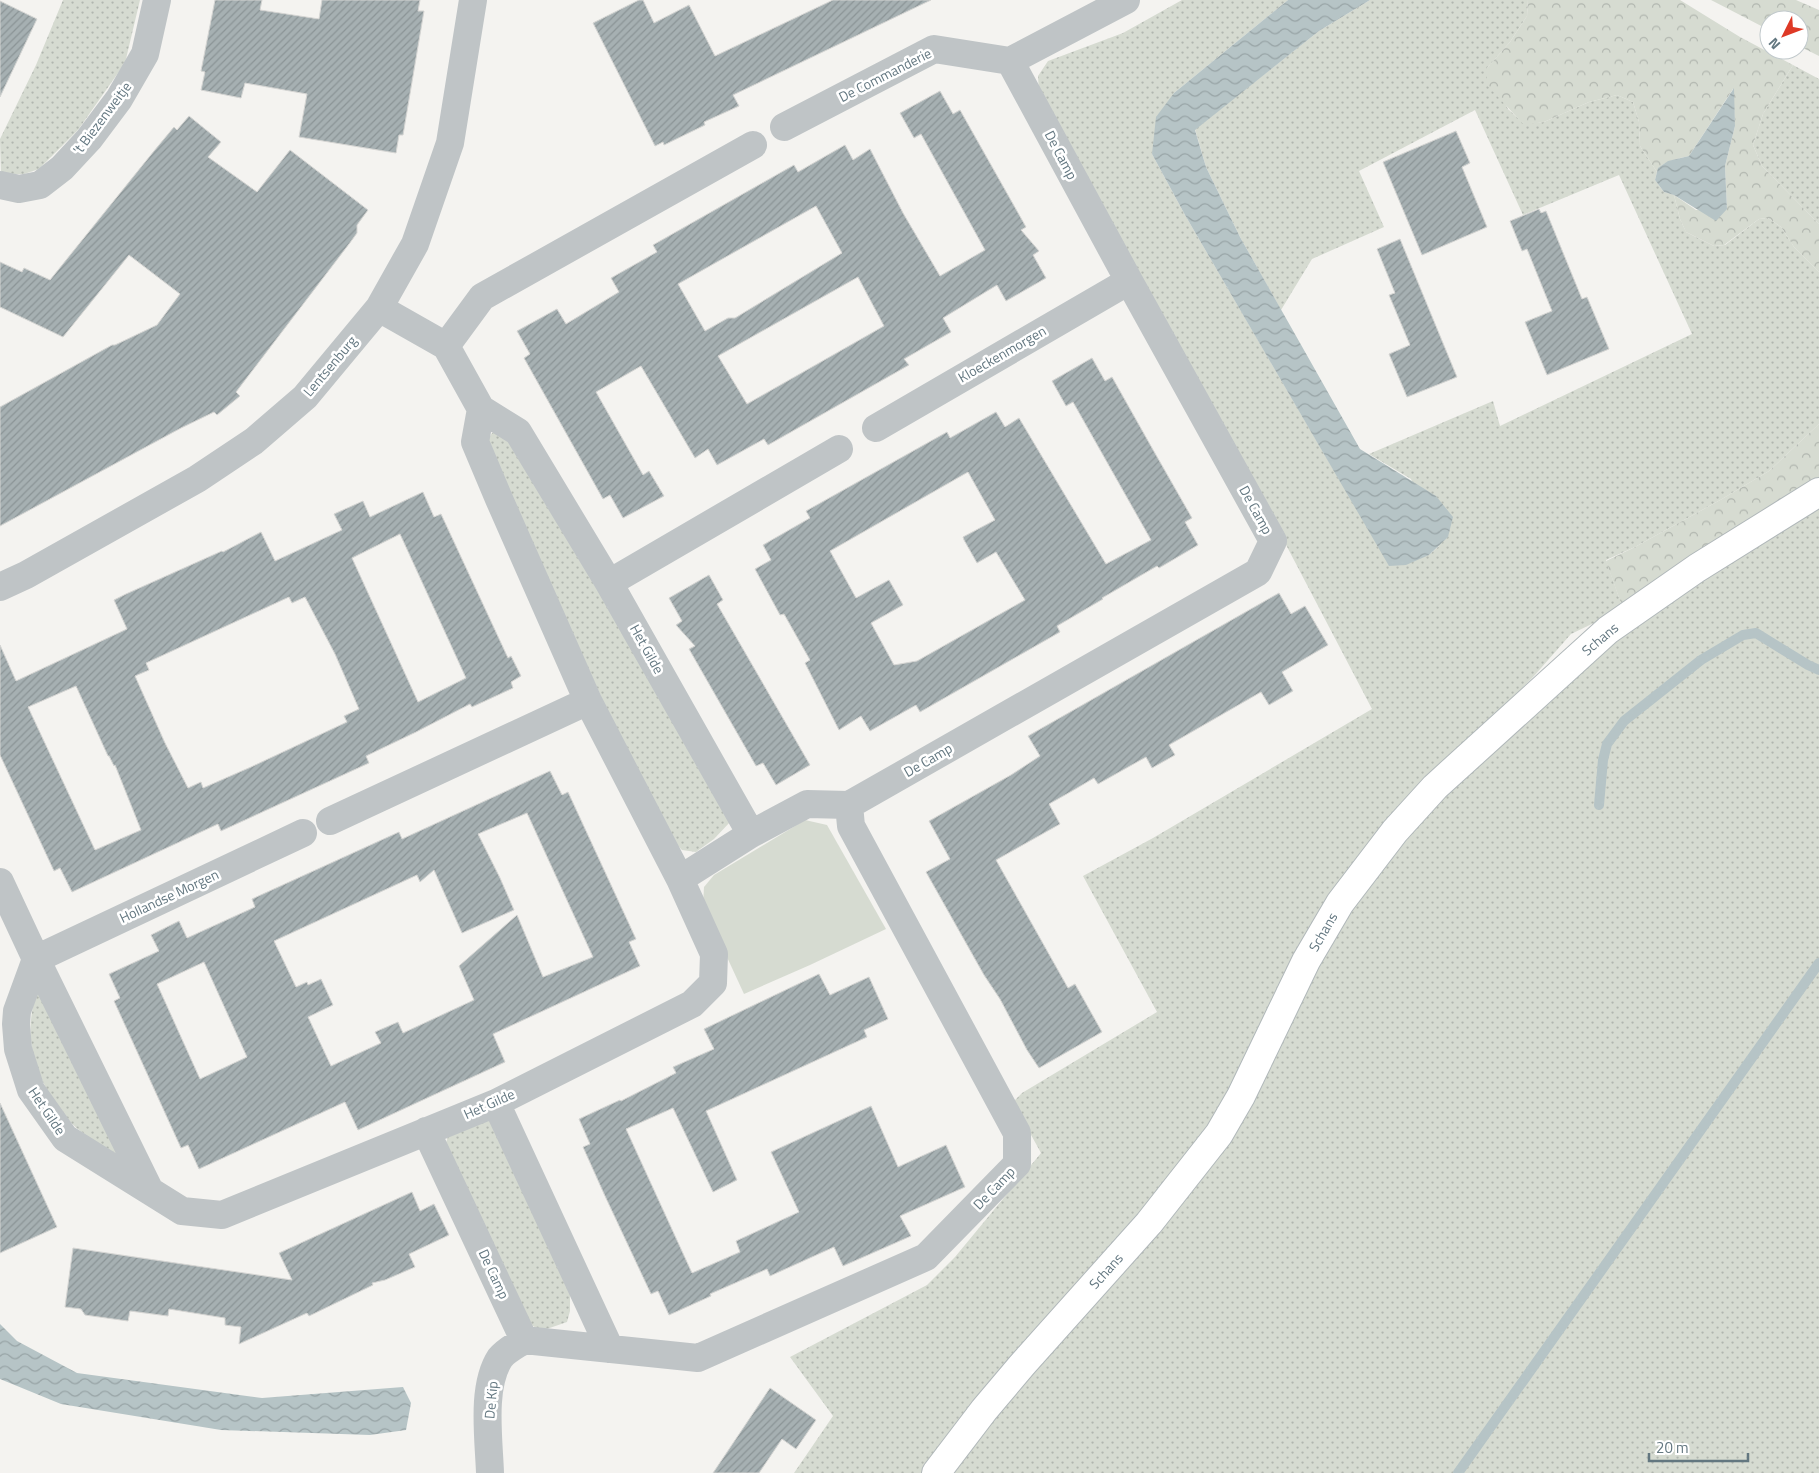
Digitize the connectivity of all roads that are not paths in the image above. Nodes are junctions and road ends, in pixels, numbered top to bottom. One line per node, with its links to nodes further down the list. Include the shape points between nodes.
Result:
1 (157, 0): 7 (street, 't Biezenweitje, via 145,54 119,99 89,139 62,168 40,185 19,189)
2 (473, 0): 9 (street, Lentsenburg, via 450,143 414,244)
3 (1126, 0): 4 (street)
4 (1010, 61): 5 (street, De Commanderie, via 934,49); 8 (street, De Camp)
5 (784, 128)
6 (753, 145): 10 (street, via 482,297)
7 (0, 185)
8 (1129, 281): 12 (street, Kloeckenmorgen); 18 (street, De Camp, via 1273,541 1258,572)
9 (379, 308): 10 (street); 16 (street, Lentsenburg, via 305,397 254,441 197,479)
10 (446, 346): 11 (street, Het Gilde)
11 (481, 409): 15 (street, Het Gilde, via 518,432); 17 (street, Het Gilde, via 475,442)
12 (876, 428)
13 (839, 449): 15 (street)
14 (1819, 492): 31 (street, Schans, via 1697,568 1608,630 1435,787 1340,903 1306,961 1241,1096 1219,1134 1149,1224 1028,1358)
15 (609, 583): 21 (street, Het Gilde)
16 (0, 587)
17 (588, 701): 19 (street); 22 (street, Het Gilde)
18 (849, 805): 21 (street, via 807,804); 29 (street, De Camp, via 851,826 1017,1132 1017,1164 926,1257 698,1358)
19 (330, 821)
20 (303, 833): 24 (street, Hollandse Morgen)
21 (751, 834): 22 (street)
22 (680, 879): 25 (street, Het Gilde, via 714,954 714,983 692,1004)
23 (0, 882): 24 (street)
24 (36, 959): 27 (street); 27 (street, Het Gilde, via 17,1011 16,1024 18,1049 31,1090 65,1138)
25 (496, 1103): 26 (street, Het Gilde); 29 (street)
26 (426, 1131): 27 (street, Het Gilde, via 222,1215 182,1211); 28 (street, De Camp)
27 (150, 1191)
28 (524, 1340): 29 (street, De Camp); 30 (street, De Kip, via 500,1357 492,1378 488,1408)
29 (610, 1349)
30 (490, 1473)
31 (936, 1473)

